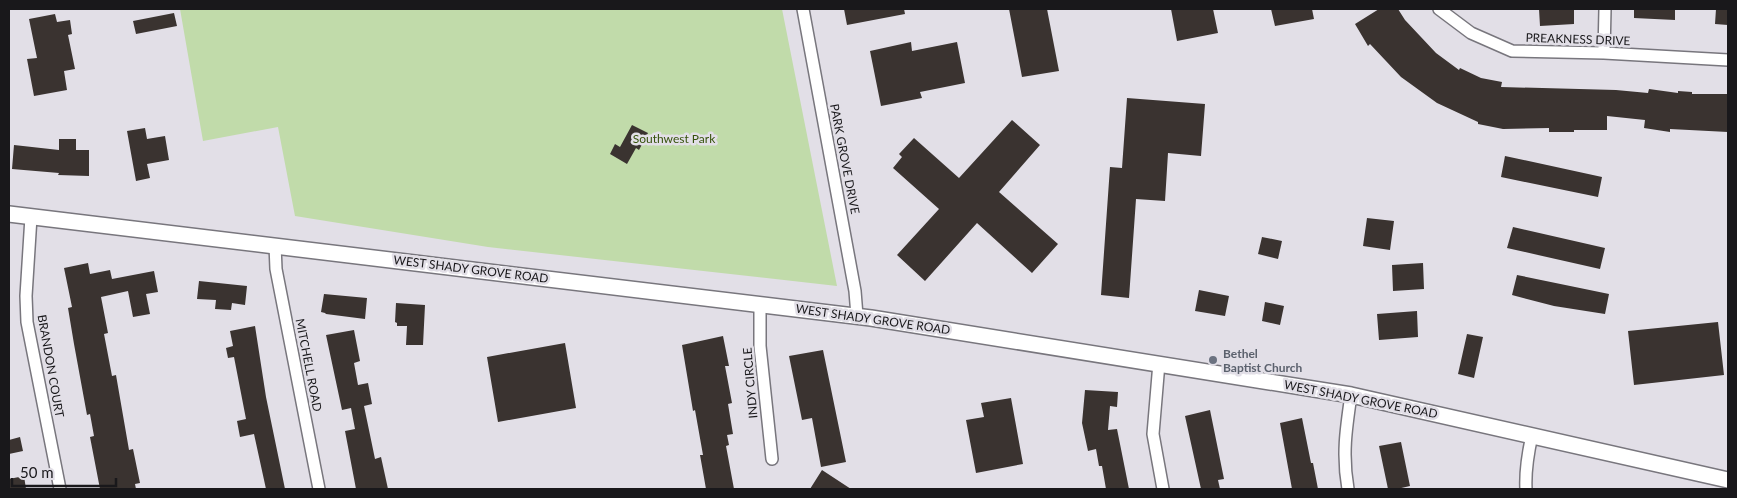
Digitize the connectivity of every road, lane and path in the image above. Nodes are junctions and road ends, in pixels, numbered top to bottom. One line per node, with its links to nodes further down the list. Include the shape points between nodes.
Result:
1 (803, 9): 10 (street, PARK GROVE DRIVE, via 855,290)
2 (1439, 9): 4 (street, PREAKNESS DRIVE, via 1471,33 1512,51)
3 (1605, 9): 4 (street)
4 (1604, 53): 5 (street, PREAKNESS DRIVE)
5 (1728, 60)
6 (9, 214): 7 (main road, WEST SHADY GROVE ROAD)
7 (31, 217): 8 (main road, WEST SHADY GROVE ROAD); 16 (street, BRANDON COURT, via 27,322)
8 (274, 245): 9 (main road, WEST SHADY GROVE ROAD); 17 (street, MITCHELL ROAD)
9 (760, 304): 10 (main road, WEST SHADY GROVE ROAD); 14 (street, INDY CIRCLE, via 760,355)
10 (857, 316): 11 (main road, WEST SHADY GROVE ROAD)
11 (1159, 363): 12 (main road, WEST SHADY GROVE ROAD); 18 (street, via 1153,434)
12 (1351, 395): 13 (main road, WEST SHADY GROVE ROAD); 19 (street, via 1344,435)
13 (1532, 435): 15 (main road, WEST SHADY GROVE ROAD); 20 (street, via 1525,473)
14 (772, 459)
15 (1728, 480)
16 (60, 489)
17 (320, 489)
18 (1163, 489)
19 (1348, 489)
20 (1526, 489)

